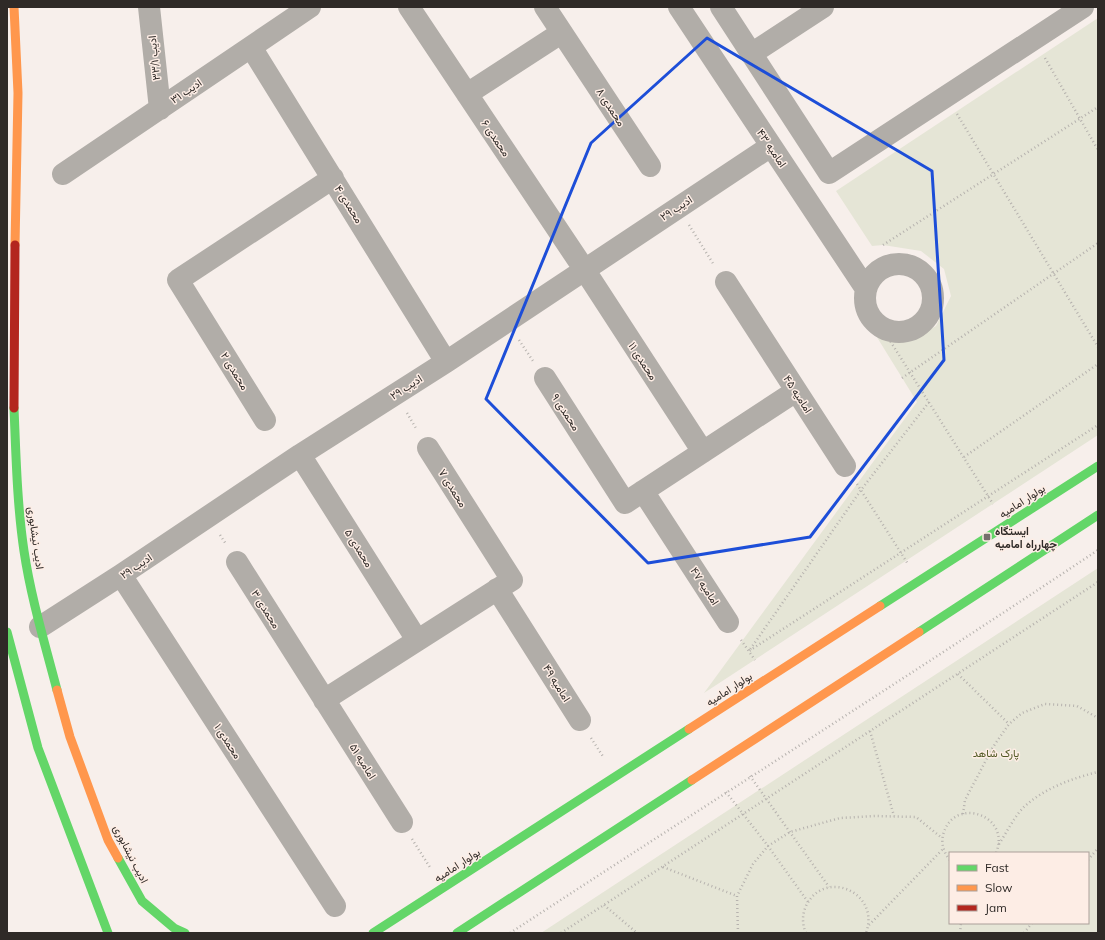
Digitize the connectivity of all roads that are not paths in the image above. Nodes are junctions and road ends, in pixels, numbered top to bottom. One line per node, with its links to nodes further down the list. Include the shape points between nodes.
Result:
1 (14, 7): 37 (main road, ادیب نیشابوری, via 18,93 13,378 16,468 24,551)
2 (149, 7): 14 (street, ادیب ۳۳/۱)
3 (310, 7): 11 (street, ادیب ۳۱)
4 (408, 7): 13 (street, محمدی ۶)
5 (545, 7): 10 (street, محمدی ۸)
6 (721, 7): 12 (street)
7 (823, 7): 12 (street)
8 (1083, 7): 12 (street, via 829,173)
9 (689, 11): 15 (street, امامیه ۴۳)
10 (561, 33): 13 (street); 16 (street, محمدی ۸)
11 (252, 47): 14 (street, ادیب ۳۱); 18 (street, محمدی ۴)
12 (751, 54)
13 (467, 94): 19 (street, محمدی ۶)
14 (160, 109): 17 (street, ادیب ۳۱)
15 (771, 146): 19 (street, ادیب ۲۹); 21 (street, امامیه ۴۳)
16 (650, 166)
17 (63, 174)
18 (333, 178): 22 (street, محمدی ۴); 25 (street, محمدی ۲, via 178,280)
19 (584, 269): 22 (street, ادیب ۲۹); 27 (street, محمدی ۱۱)
20 (726, 282): 24 (street, امامیه ۴۵)
21 (866, 289): 21 (street, via 872,277 882,268 895,264 909,265 920,271 929,281 933,294 932,308 926,320 916,329 903,333 890,332 878,326 869,315 865,302)
22 (446, 362): 28 (street, ادیب ۲۹)
23 (544, 378): 31 (street, محمدی ۹, via 625,503)
24 (796, 391): 27 (street); 29 (street, امامیه ۴۵)
25 (265, 420)
26 (428, 448): 35 (street, محمدی ۷)
27 (703, 452): 31 (street)
28 (300, 455): 34 (street, ادیب ۲۹); 38 (street, محمدی ۵)
29 (845, 466)
30 (1098, 466): 46 (main road, بولوار امامیه)
31 (643, 491): 36 (street, امامیه ۴۷)
32 (1098, 515): 47 (main road)
33 (236, 562): 40 (street, محمدی ۳)
34 (121, 575): 37 (street, ادیب ۲۹); 43 (street, محمدی ۱)
35 (505, 585): 38 (street); 41 (street, امامیه ۴۹)
36 (728, 622)
37 (40, 627): 45 (main road, ادیب نیشابوری, via 70,737 108,840 142,901 174,928)
38 (417, 640): 40 (street)
39 (8, 642): 44 (main road, via 38,748)
40 (324, 700): 42 (street, امامیه ۵۱)
41 (580, 720)
42 (402, 822)
43 (336, 906)
44 (108, 933)
45 (185, 933)
46 (373, 933)
47 (457, 933)

